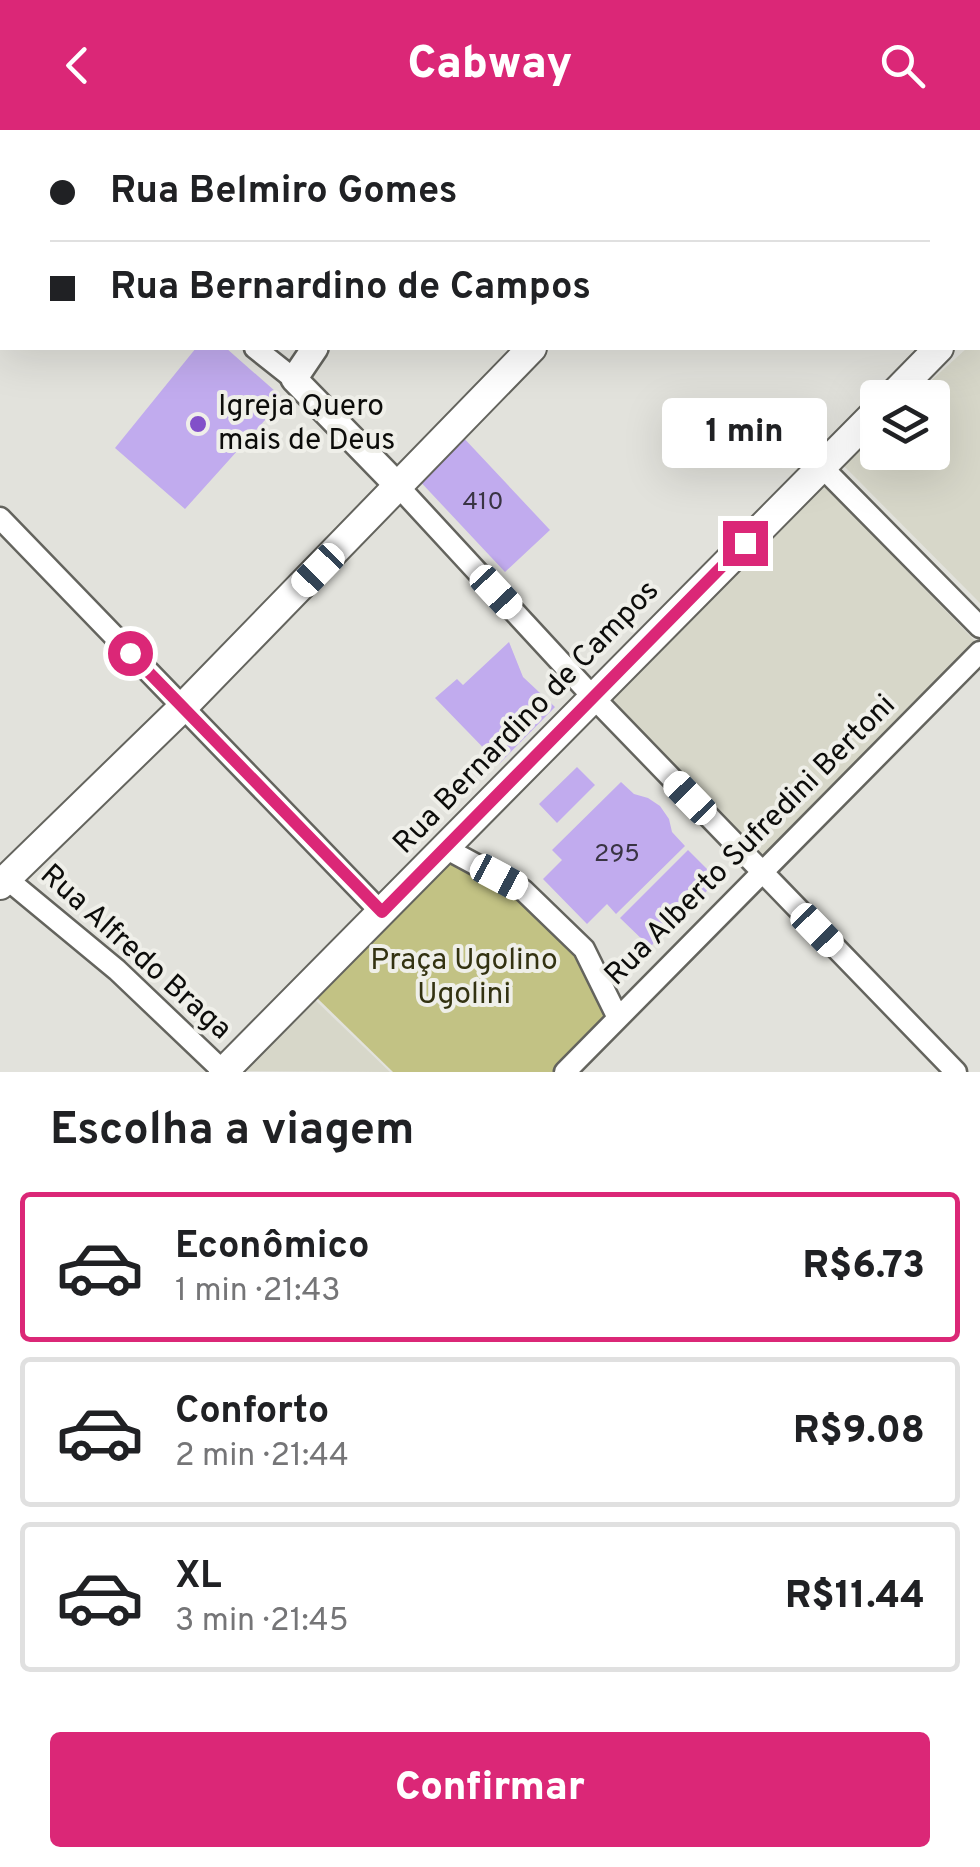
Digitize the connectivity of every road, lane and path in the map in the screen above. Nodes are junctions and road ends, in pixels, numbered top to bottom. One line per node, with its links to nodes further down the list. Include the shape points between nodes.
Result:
1 (258, 350): 5 (street)
2 (313, 350): 5 (street)
3 (530, 350): 9 (main road)
4 (938, 350): 6 (main road)
5 (294, 379): 9 (street)
6 (908, 380)
7 (860, 428): 8 (main road, Rua Bernardino de Campos)
8 (822, 466): 11 (street); 13 (main road, Rua Bernardino de Campos)
9 (399, 487): 13 (street); 14 (main road)
10 (0, 518): 14 (street)
11 (980, 626)
12 (980, 652): 16 (street, Rua Alberto Sufredini Bertoni)
13 (593, 697): 15 (main road, Rua Bernardino de Campos); 16 (street)
14 (182, 708): 17 (main road); 18 (street)
15 (446, 848): 18 (main road, Rua Bernardino de Campos); 19 (street, via 523,890 584,950)
16 (762, 873): 19 (street, Rua Alberto Sufredini Bertoni); 22 (street)
17 (4, 882): 20 (street, Rua Alfredo Braga, via 117,970)
18 (382, 912): 20 (main road, Rua Bernardino de Campos)
19 (618, 1018): 21 (street, Rua Alberto Sufredini Bertoni)
20 (223, 1072)
21 (565, 1072)
22 (956, 1072)

